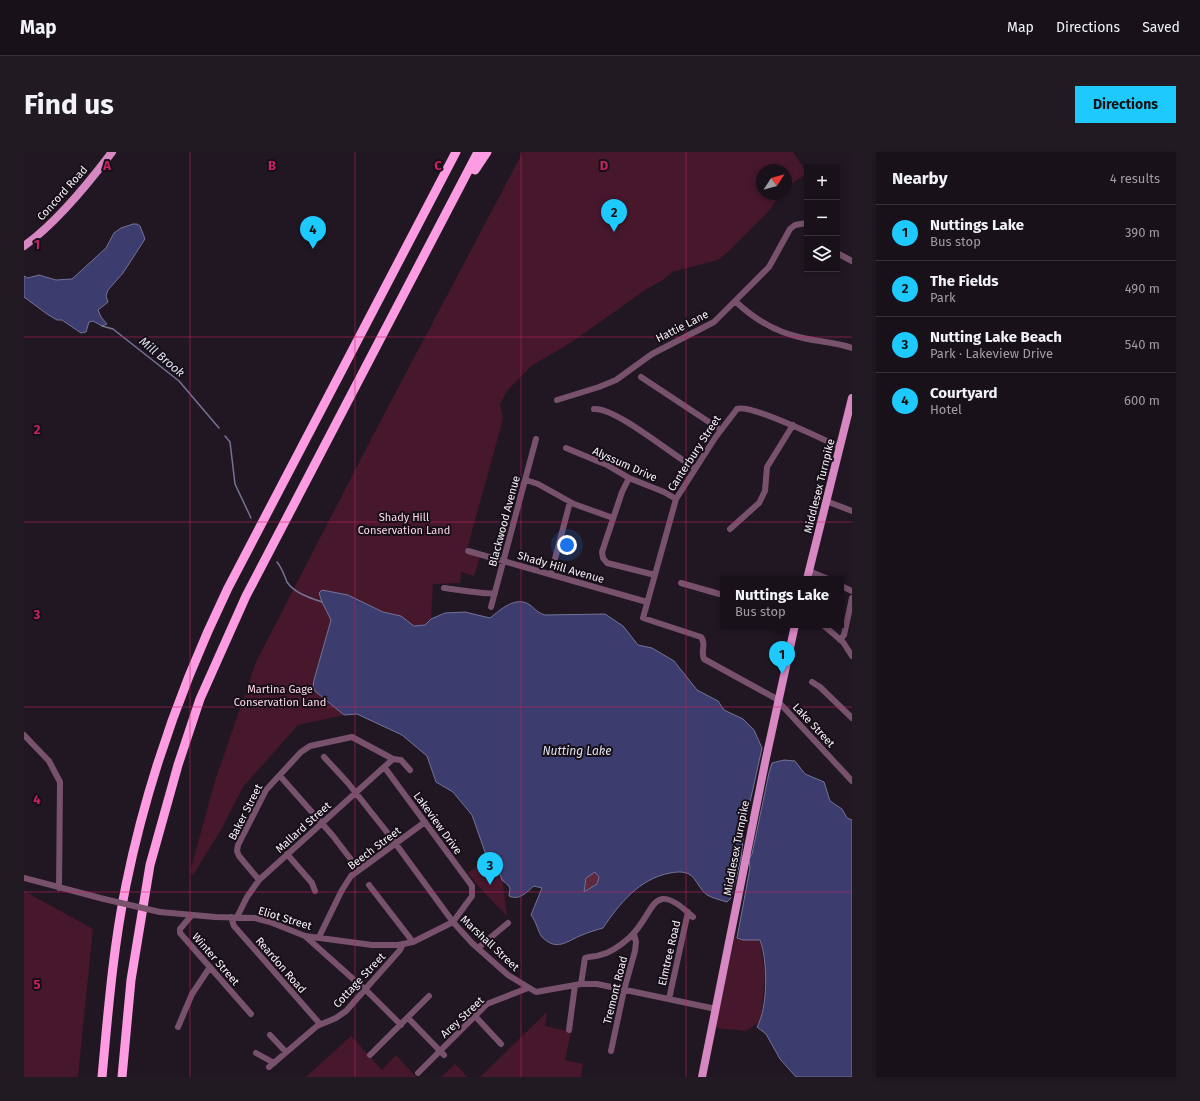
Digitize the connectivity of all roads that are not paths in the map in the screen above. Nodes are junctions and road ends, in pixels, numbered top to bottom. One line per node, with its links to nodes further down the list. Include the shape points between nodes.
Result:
1 (112, 152): 9 (main road, Concord Road, via 70,202 38,236)
2 (451, 152): 6 (highway)
3 (456, 152): 6 (highway)
4 (478, 152): 7 (highway)
5 (487, 152): 7 (highway)
6 (435, 193): 104 (highway, via 228,588 178,702 155,770 126,886 114,953)
7 (449, 208): 105 (highway, via 246,596 200,699 178,765 150,865 131,980)
8 (804, 224): 12 (street, Hattie Lane, via 790,229 769,267)
9 (24, 246)
10 (840, 254): 11 (street)
11 (852, 261)
12 (735, 301): 13 (street, via 755,317 784,333); 15 (street, Hattie Lane, via 710,325 652,354 620,378)
13 (852, 348)
14 (641, 377): 19 (street)
15 (557, 400)
16 (852, 401): 21 (main road, Middlesex Turnpike)
17 (594, 409): 23 (street, via 613,414)
18 (793, 425): 19 (street, Canterbury Street, via 742,408 734,412); 21 (street, Canterbury Street); 31 (street, via 769,464 765,491 758,503)
19 (721, 430): 23 (street, Canterbury Street)
20 (536, 439): 25 (street, Blackwood Avenue)
21 (840, 447): 27 (main road, Middlesex Turnpike)
22 (566, 448): 24 (street, Alyssum Drive, via 607,465)
23 (695, 468): 26 (street, Canterbury Street)
24 (629, 478): 26 (street, Alyssum Drive); 30 (street)
25 (526, 480): 28 (street); 33 (street, Blackwood Avenue)
26 (676, 499): 35 (street, Canterbury Street)
27 (826, 501): 29 (street); 36 (main road, Middlesex Turnpike)
28 (570, 502): 30 (street); 34 (street)
29 (852, 511)
30 (613, 518): 35 (street, via 602,552 604,560 616,566)
31 (730, 529)
32 (468, 551): 33 (street, Shady Hill Avenue)
33 (505, 561): 34 (street, Shady Hill Avenue); 39 (street, Blackwood Avenue)
34 (551, 574): 42 (street, Shady Hill Avenue)
35 (655, 575): 42 (street, Canterbury Street)
36 (808, 575)
37 (681, 583): 40 (street)
38 (444, 588): 39 (street)
39 (495, 593): 43 (street, Blackwood Avenue)
40 (720, 594)
41 (852, 598): 47 (street, via 844,635)
42 (648, 602): 46 (street, Canterbury Street, via 644,618)
43 (491, 607)
44 (794, 628): 50 (main road, Middlesex Turnpike)
45 (826, 628): 47 (street)
46 (701, 637): 50 (street, Lake Street, via 704,642 702,654 706,660)
47 (840, 640): 48 (street)
48 (852, 656)
49 (812, 682): 51 (street)
50 (778, 700): 58 (street, Lake Street); 88 (main road, Middlesex Turnpike)
51 (852, 718)
52 (24, 735): 68 (street, via 48,761 60,782)
53 (324, 757): 59 (street, Marshall Street)
54 (393, 759): 55 (street, Mallard Street); 56 (street, Baker Street, via 401,760); 57 (street, Baker Street, via 357,738 350,737 308,747)
55 (385, 768): 59 (street, Mallard Street); 60 (street, Lakeview Drive)
56 (410, 770)
57 (280, 776): 61 (street); 66 (street, Baker Street, via 266,790 237,851)
58 (852, 781)
59 (356, 793): 61 (street, Mallard Street); 62 (street, Marshall Street)
60 (425, 822): 62 (street, Beech Street); 69 (street, Lakeview Drive)
61 (322, 823): 63 (street, Mallard Street); 64 (street)
62 (396, 844): 64 (street, Beech Street); 73 (street, Marshall Street)
63 (288, 854): 66 (street, Mallard Street); 70 (street, via 312,883)
64 (358, 870): 77 (street, Beech Street, via 345,885)
65 (24, 878): 68 (street, Eliot Street)
66 (259, 880): 72 (street, Mallard Street)
67 (369, 885): 78 (street)
68 (59, 888): 71 (street, Eliot Street, bridge, via 160,912)
69 (473, 890): 73 (street, Eliot Street, via 472,896)
70 (315, 891)
71 (191, 916): 72 (street, Eliot Street); 81 (street, Winter Street, via 179,930)
72 (234, 917): 76 (street, Eliot Street, via 264,920); 92 (street, Reardon Road, via 234,926)
73 (453, 922): 78 (street, Eliot Street); 80 (street, Marshall Street)
74 (508, 923): 80 (street)
75 (634, 934): 82 (street, via 606,954 585,958); 85 (street, Tremont Road, via 636,945); 87 (street, Elmtree Road, via 652,906 660,899 666,898 677,903 691,915)
76 (305, 936): 77 (street, Eliot Street); 84 (street)
77 (319, 937): 79 (street, Eliot Street, via 377,945)
78 (413, 942): 79 (street, Eliot Street)
79 (403, 944): 84 (street, Cottage Street)
80 (478, 948): 83 (street, Marshall Street, via 508,975)
81 (210, 967): 89 (street, Winter Street); 94 (street, via 192,994)
82 (578, 985): 83 (street, Marshall Street, via 540,992); 85 (street, Marshall Street, via 597,984); 95 (street)
83 (528, 988): 90 (street, Arey Street, via 491,1002)
84 (365, 990): 92 (street, Cottage Street, via 343,1013); 93 (street)
85 (624, 990): 87 (street, Marshall Street); 98 (street, Tremont Road)
86 (429, 996): 91 (street)
87 (669, 999): 88 (street, Marshall Street)
88 (716, 1009): 106 (main road, Middlesex Turnpike)
89 (251, 1014)
90 (475, 1016): 97 (street); 101 (street, Arey Street)
91 (408, 1018): 93 (street); 101 (street)
92 (320, 1024): 99 (street, Cottage Street)
93 (401, 1025): 102 (street)
94 (178, 1027)
95 (569, 1030)
96 (270, 1035): 99 (street)
97 (501, 1044)
98 (611, 1051)
99 (286, 1052): 100 (street, Cottage Street, via 271,1065)
100 (256, 1053)
101 (442, 1053): 103 (street, Arey Street)
102 (370, 1055)
103 (418, 1073)
104 (102, 1077)
105 (122, 1077)
106 (702, 1077)

